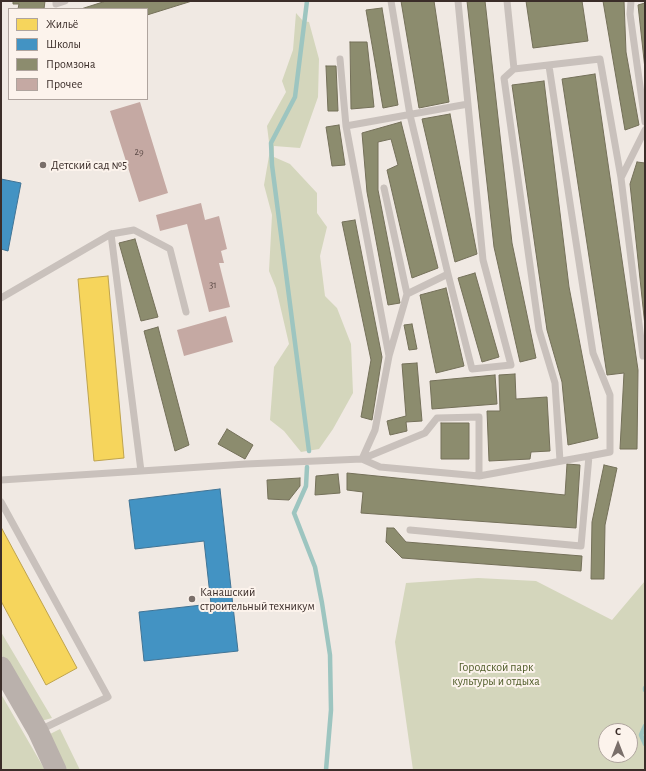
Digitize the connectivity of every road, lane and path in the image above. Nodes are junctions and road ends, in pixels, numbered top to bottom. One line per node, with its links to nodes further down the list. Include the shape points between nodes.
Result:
1 (56, 1): 2 (lane, via 56,4)
2 (65, 1)
3 (391, 1): 11 (lane)
4 (458, 1): 10 (lane)
5 (507, 1): 9 (lane)
6 (631, 1): 12 (lane, via 631,21)
7 (340, 58): 13 (lane)
8 (549, 66): 9 (lane); 15 (lane, via 600,59); 24 (lane, via 593,353 610,395 610,452)
9 (514, 69): 26 (lane, via 504,78 539,330 555,383)
10 (468, 104): 11 (lane); 18 (lane, via 483,260 511,366 472,369)
11 (410, 115): 13 (lane); 18 (lane)
12 (645, 122)
13 (346, 126): 22 (lane)
14 (645, 130): 15 (lane)
15 (621, 178): 23 (lane)
16 (384, 188): 19 (lane)
17 (111, 234): 20 (lane); 21 (lane, via 134,230 170,249); 27 (lane)
18 (448, 274): 19 (lane)
19 (407, 294): 22 (lane)
20 (1, 298)
21 (186, 312)
22 (389, 356): 25 (lane, via 375,430)
23 (643, 356)
24 (589, 456): 26 (lane); 31 (lane, via 581,546)
25 (362, 459): 27 (lane); 28 (lane, via 380,467); 28 (lane, via 424,433 437,418 478,416)
26 (560, 461): 28 (lane)
27 (141, 471): 29 (lane)
28 (479, 476)
29 (1, 480)
30 (1, 502): 33 (lane, via 108,697)
31 (410, 530)
32 (1, 667): 33 (main road)
33 (38, 731): 34 (main road)
34 (56, 770)

